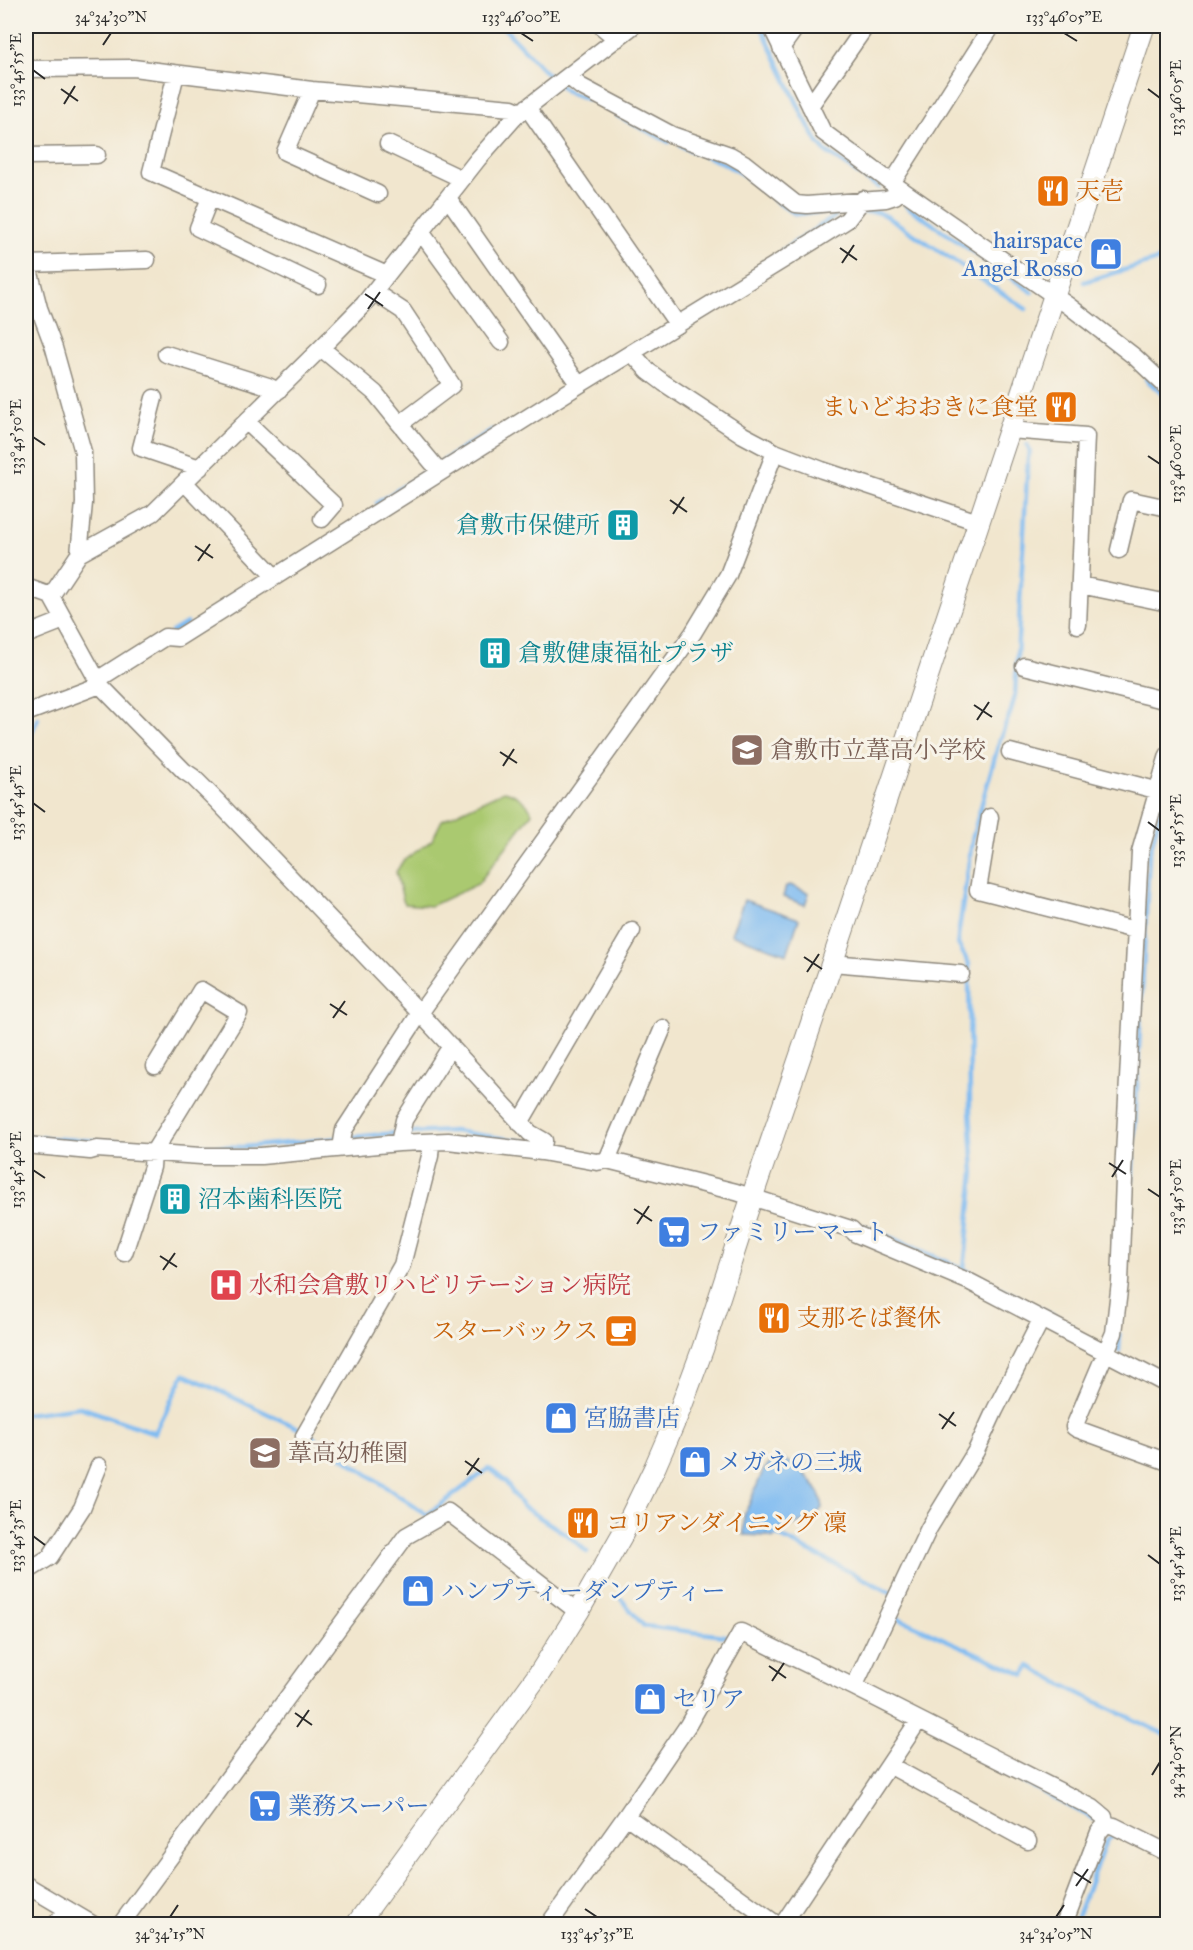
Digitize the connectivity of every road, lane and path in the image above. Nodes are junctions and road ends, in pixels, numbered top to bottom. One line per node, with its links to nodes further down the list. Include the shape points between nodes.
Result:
1 (601, 26): 8 (street)
2 (633, 26): 8 (street)
3 (771, 26): 9 (street)
4 (797, 26): 9 (street)
5 (866, 26): 14 (street)
6 (992, 26): 20 (street)
7 (1144, 26): 31 (street)
8 (617, 39): 12 (street)
9 (781, 48): 14 (street)
10 (26, 69): 11 (street, via 133,68)
11 (176, 74): 13 (street); 22 (street, via 151,172)
12 (562, 82): 15 (street); 24 (street, via 580,86 659,129 729,155 796,204)
13 (312, 90): 15 (street); 21 (street, via 285,152)
14 (810, 106): 20 (street, via 823,132)
15 (524, 109): 19 (street); 32 (street)
16 (388, 144): 19 (street)
17 (97, 155): 18 (street)
18 (26, 156)
19 (462, 179): 23 (street)
20 (897, 187): 24 (street, via 895,196); 31 (street)
21 (378, 194)
22 (210, 198): 28 (street); 29 (street, via 198,228)
23 (448, 198): 25 (street); 37 (street)
24 (858, 207): 32 (street, via 817,239)
25 (421, 232): 28 (street); 33 (street)
26 (147, 260): 27 (street)
27 (27, 261): 52 (street, via 83,452)
28 (387, 275): 30 (street)
29 (318, 285)
30 (374, 292): 34 (street); 42 (street, via 403,311 452,385)
31 (1054, 295): 38 (street, via 1135,357); 43 (street)
32 (676, 320): 35 (street)
33 (501, 342)
34 (321, 348): 39 (street); 42 (street, via 375,393)
35 (632, 352): 37 (street); 44 (street, via 664,383)
36 (166, 354): 39 (street)
37 (576, 381): 46 (street)
38 (1167, 388)
39 (278, 391): 41 (street)
40 (154, 398): 45 (street, via 141,448)
41 (247, 422): 45 (street); 49 (street, via 334,505)
42 (400, 424): 46 (street)
43 (1009, 430): 50 (street); 54 (street, via 1086,436)
44 (775, 452): 50 (street); 73 (street, via 728,575 693,633)
45 (200, 468): 47 (street)
46 (437, 469): 53 (street)
47 (185, 483): 52 (street, via 153,513); 53 (street)
48 (1167, 508): 51 (street, via 1131,500)
49 (322, 519)
50 (978, 522): 71 (street)
51 (1119, 550)
52 (79, 554): 56 (street)
53 (271, 573): 62 (street, via 178,638 165,637)
54 (1080, 585): 57 (street); 59 (street)
55 (26, 587): 56 (street)
56 (51, 596): 58 (street)
57 (1167, 603)
58 (64, 620): 60 (street); 62 (street)
59 (1078, 625)
60 (26, 635)
61 (1024, 666): 63 (street)
62 (98, 682): 64 (street); 73 (street)
63 (1167, 701)
64 (26, 713)
65 (1011, 752): 67 (street)
66 (1167, 756): 67 (street)
67 (1164, 792): 69 (street, via 1140,852)
68 (990, 817): 69 (street, via 978,890)
69 (1135, 930): 88 (street, via 1120,1282 1114,1333)
70 (632, 931): 77 (street)
71 (832, 963): 72 (street); 85 (street)
72 (961, 974)
73 (420, 1013): 75 (street); 79 (street)
74 (663, 1028): 84 (street)
75 (451, 1046): 77 (street); 78 (street, via 404,1120)
76 (155, 1066): 83 (street, via 201,990 239,1013)
77 (520, 1123): 82 (street)
78 (400, 1136): 79 (street); 80 (street)
79 (342, 1141): 83 (street, via 261,1156 201,1156)
80 (431, 1142): 82 (street); 90 (street, via 402,1266)
81 (26, 1145): 83 (street, via 90,1150)
82 (543, 1147): 84 (street, via 597,1162)
83 (156, 1148): 86 (street)
84 (607, 1160): 85 (street)
85 (752, 1197): 87 (street, via 851,1229 970,1282); 94 (street, via 681,1407 622,1535)
86 (124, 1253)
87 (1041, 1320): 88 (street); 95 (street, via 976,1451 929,1528)
88 (1108, 1347): 89 (street); 91 (street, via 1074,1427)
89 (1167, 1385)
90 (304, 1436)
91 (1167, 1462)
92 (99, 1466): 93 (street, via 82,1508 50,1557)
93 (26, 1572)
94 (579, 1612): 106 (street, via 447,1512 406,1536); 107 (street, via 541,1671)
95 (854, 1687): 96 (street); 98 (street, via 741,1632 688,1725)
96 (916, 1724): 97 (street); 99 (street, via 1093,1808)
97 (889, 1765): 100 (street); 110 (street)
98 (626, 1816): 108 (street); 109 (street)
99 (1106, 1824): 101 (street); 111 (street, via 1099,1832)
100 (1028, 1840)
101 (1167, 1853)
102 (26, 1885): 103 (street)
103 (67, 1909): 104 (street); 105 (street)
104 (56, 1924)
105 (92, 1924)
106 (121, 1924)
107 (357, 1924)
108 (549, 1924)
109 (776, 1924)
110 (783, 1924)
111 (1064, 1924)

